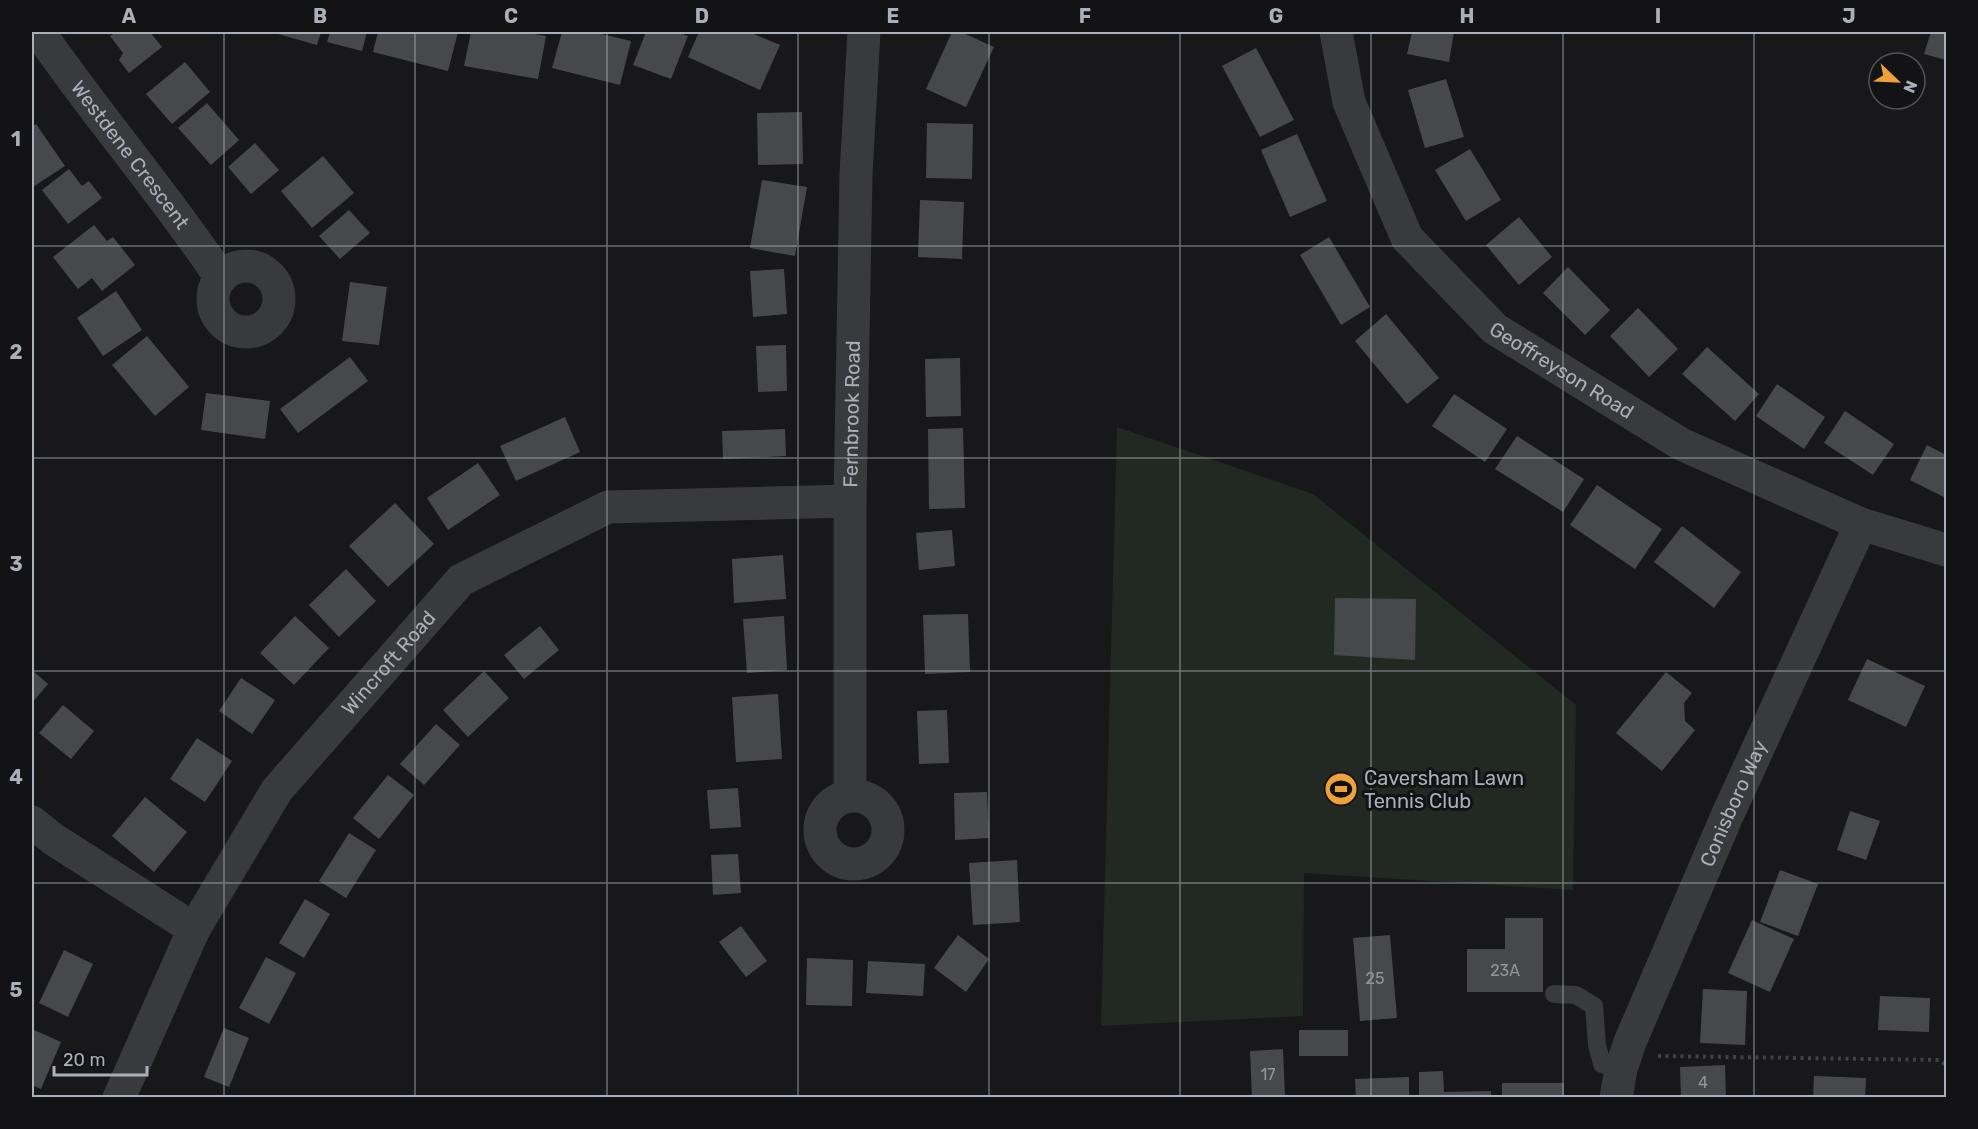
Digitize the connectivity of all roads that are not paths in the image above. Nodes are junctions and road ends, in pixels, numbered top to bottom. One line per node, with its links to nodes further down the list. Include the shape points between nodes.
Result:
1 (39, 32): 4 (street, Westdene Crescent)
2 (864, 32): 5 (street, Fernbrook Road, via 856,174)
3 (1336, 32): 6 (street, Geoffreyson Road, via 1350,102 1407,238 1495,329 1681,444)
4 (221, 278)
5 (850, 501): 8 (street, Fernbrook Road); 10 (street, Wincroft Road, via 608,507 461,580 277,790)
6 (1861, 524): 7 (street, Geoffreyson Road); 12 (street, Conisboro Way, via 1727,816 1630,1042)
7 (1947, 550)
8 (850, 796)
9 (32, 822): 10 (street)
10 (194, 929): 13 (street, Wincroft Road)
11 (1554, 994): 12 (lane, via 1576,995 1594,1006 1602,1064)
12 (1618, 1084)
13 (119, 1098)

